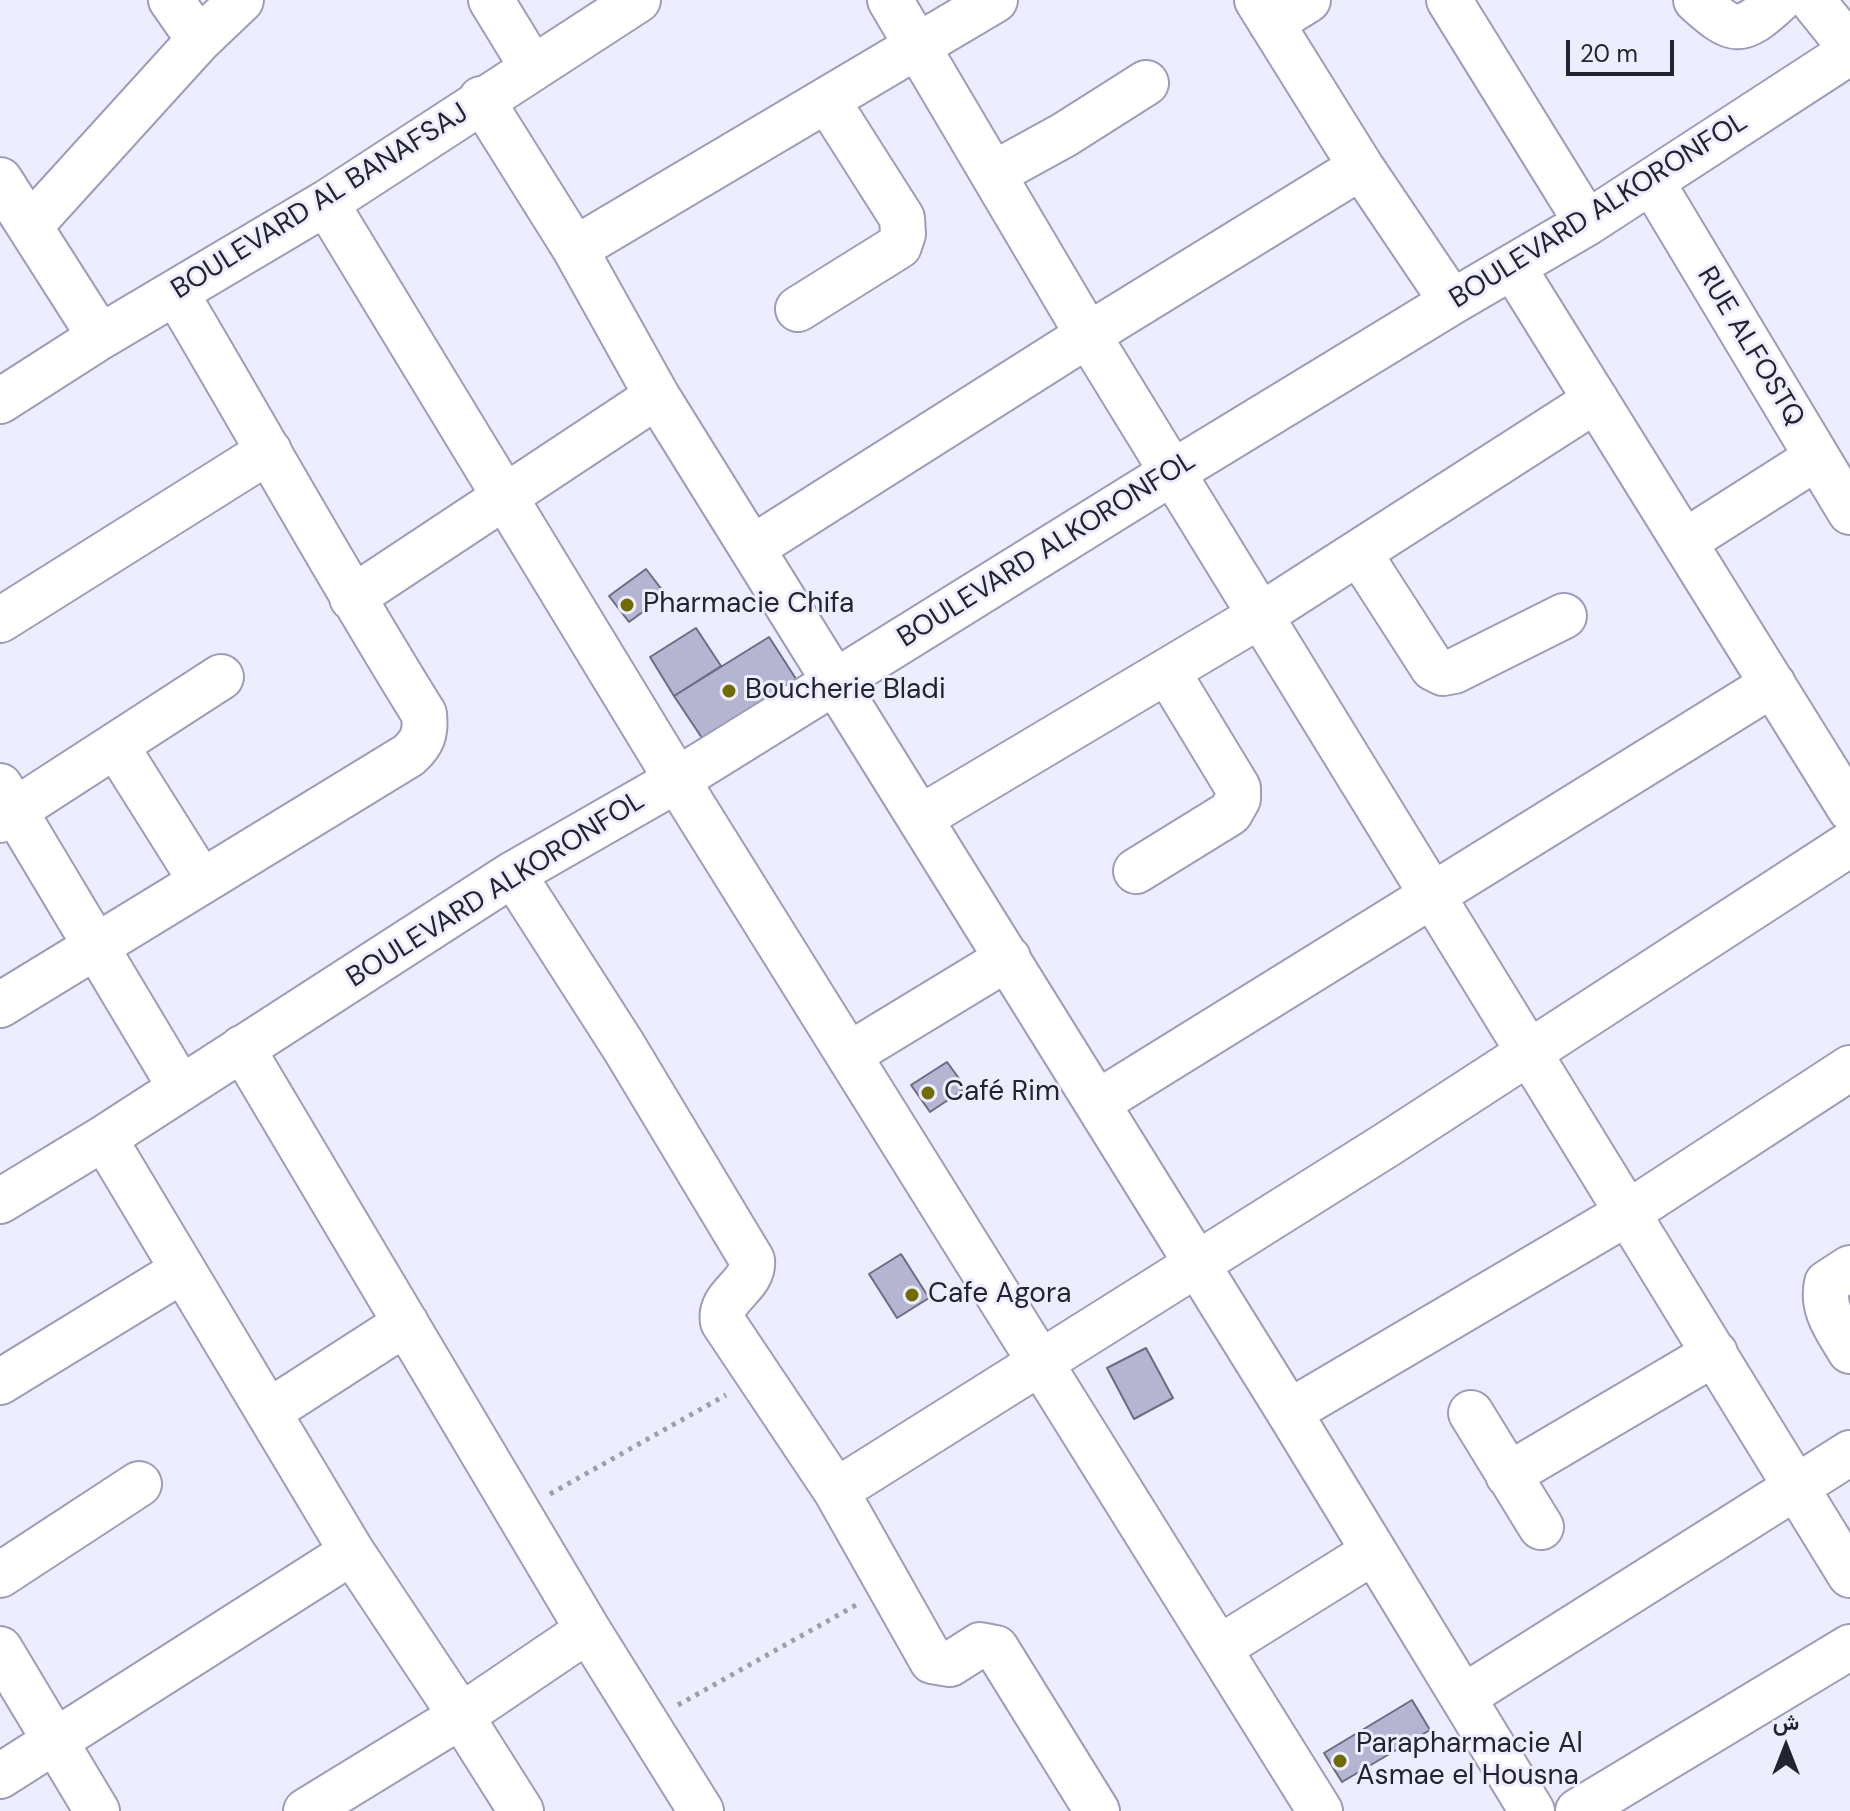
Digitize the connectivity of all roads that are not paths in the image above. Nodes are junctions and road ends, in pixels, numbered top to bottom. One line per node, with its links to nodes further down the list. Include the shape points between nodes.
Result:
1 (171, 0): 13 (street)
2 (241, 0): 13 (street)
3 (491, 0): 16 (street)
4 (638, 0): 16 (street, BOULEVARD AL BANAFSAJ)
5 (890, 0): 14 (street)
6 (995, 0): 14 (street)
7 (1308, 0): 12 (street)
8 (1449, 0): 25 (street)
9 (1696, 0): 10 (street, via 1723,24 1738,27 1756,21)
10 (1779, 0)
11 (1812, 0): 15 (street)
12 (1264, 11): 20 (street)
13 (199, 40): 26 (street)
14 (918, 46): 19 (street); 21 (street)
15 (1850, 49): 23 (street, BOULEVARD ALKORONFOL)
16 (532, 67): 18 (street, BOULEVARD AL BANAFSAJ)
17 (1146, 83): 21 (street)
18 (481, 99): 24 (street, BOULEVARD AL BANAFSAJ); 27 (street)
19 (827, 100): 27 (street); 31 (street, via 902,218 903,234 899,246)
20 (1361, 167): 30 (street); 32 (street)
21 (993, 174): 32 (street)
22 (0, 180): 26 (street)
23 (1652, 182): 25 (street, BOULEVARD ALKORONFOL); 38 (street, RUE ALFOSTQ)
24 (326, 203): 29 (street, BOULEVARD AL BANAFSAJ); 40 (street)
25 (1587, 223): 28 (street, BOULEVARD ALKORONFOL)
26 (30, 226): 33 (street)
27 (575, 249): 34 (street)
28 (1513, 267): 30 (street, BOULEVARD ALKORONFOL); 35 (street)
29 (176, 293): 33 (street, BOULEVARD AL BANAFSAJ); 37 (street)
30 (1452, 302): 39 (street, BOULEVARD ALKORONFOL)
31 (798, 309)
32 (1088, 335): 39 (street); 43 (street)
33 (100, 337): 36 (street, BOULEVARD AL BANAFSAJ)
34 (657, 396): 40 (street); 43 (street)
35 (1596, 400): 42 (street); 44 (street)
36 (0, 401)
37 (269, 451): 45 (street); 48 (street)
38 (1816, 458): 41 (street, RUE ALFOSTQ); 42 (street)
39 (1173, 472): 46 (street); 51 (street, BOULEVARD ALKORONFOL)
40 (505, 498): 45 (street); 54 (street)
41 (1850, 512)
42 (1684, 542): 52 (street)
43 (752, 548): 51 (street)
44 (1359, 553): 46 (street); 47 (street, via 1433,668 1443,673)
45 (352, 598): 61 (street, via 424,714 421,744)
46 (1261, 615): 49 (street); 62 (street)
47 (1564, 616)
48 (0, 620)
49 (1167, 671): 57 (street); 59 (street, via 1238,788 1238,799 1230,813)
50 (221, 677): 53 (street)
51 (835, 680): 54 (street, BOULEVARD ALKORONFOL); 57 (street)
52 (1773, 684): 56 (street); 62 (street)
53 (116, 746): 55 (street); 61 (street)
54 (677, 780): 60 (street, BOULEVARD ALKORONFOL); 68 (street)
55 (5, 806): 63 (street)
56 (1850, 809)
57 (920, 818): 64 (street)
58 (1850, 844): 67 (street)
59 (1136, 871)
60 (513, 874): 66 (street, BOULEVARD ALKORONFOL); 90 (street, via 752,1260 750,1276 725,1304 723,1322)
61 (201, 881): 63 (street)
62 (1434, 895): 67 (street); 71 (street)
63 (96, 945): 65 (street); 70 (street)
64 (1008, 958): 68 (street); 71 (street)
65 (1, 1001)
66 (242, 1048): 70 (street, BOULEVARD ALKORONFOL); 78 (street)
67 (1528, 1051): 74 (street); 75 (street)
68 (850, 1054): 81 (street)
69 (1850, 1068): 74 (street)
70 (180, 1087): 72 (street, BOULEVARD ALKORONFOL)
71 (1097, 1103): 75 (street)
72 (104, 1138): 73 (street, BOULEVARD ALKORONFOL); 77 (street)
73 (0, 1201)
74 (1629, 1212): 80 (street); 84 (street)
75 (1197, 1264): 81 (street); 84 (street)
76 (1850, 1268): 79 (street, via 1827,1283 1824,1298)
77 (183, 1270): 82 (street); 83 (street)
78 (406, 1323): 83 (street); 96 (street)
79 (1850, 1351)
80 (1715, 1353): 87 (street); 89 (street)
81 (1041, 1364): 90 (street); 98 (street)
82 (0, 1382)
83 (268, 1412): 92 (street)
84 (1289, 1412): 93 (street)
85 (1471, 1413): 87 (street)
86 (1850, 1453): 89 (street)
87 (1508, 1475): 91 (street)
88 (139, 1484): 94 (street)
89 (1796, 1486): 95 (street); 100 (street)
90 (836, 1491): 108 (street, via 932,1661 950,1664 980,1645 996,1648)
91 (1541, 1527)
92 (352, 1552): 101 (street); 102 (street)
93 (1373, 1552): 98 (street); 100 (street)
94 (0, 1575)
95 (1850, 1575)
96 (588, 1630): 101 (street); 107 (street)
97 (1850, 1647): 111 (street)
98 (1219, 1648): 109 (street)
99 (0, 1649): 102 (street)
100 (1463, 1697): 110 (street)
101 (461, 1716): 105 (street); 106 (street)
102 (56, 1742): 103 (street); 104 (street)
103 (0, 1776)
104 (97, 1811)
105 (306, 1811)
106 (521, 1811)
107 (701, 1811)
108 (1097, 1811)
109 (1320, 1811)
110 (1532, 1811)
111 (1578, 1811)

